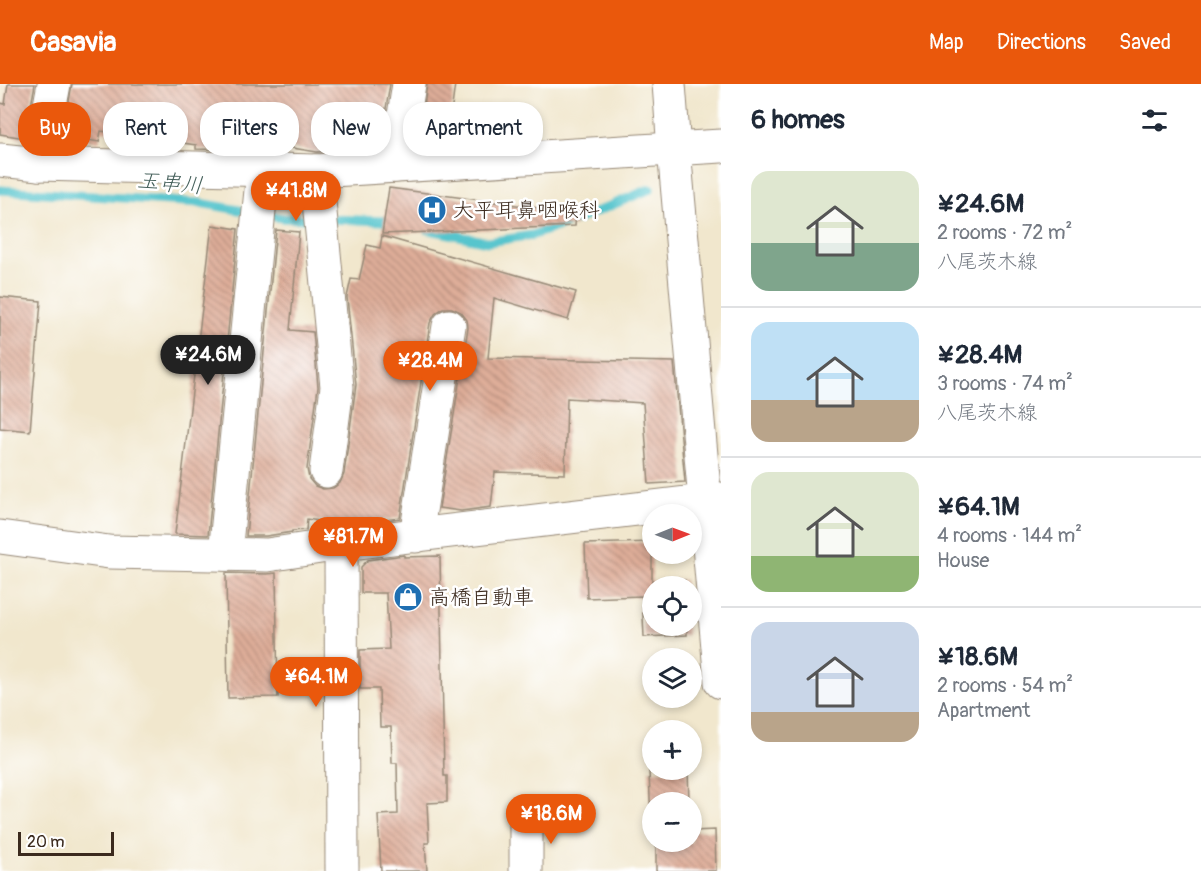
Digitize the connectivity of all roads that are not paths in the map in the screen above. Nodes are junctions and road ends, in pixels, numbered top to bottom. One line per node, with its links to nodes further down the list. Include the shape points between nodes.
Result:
1 (54, 84): 7 (street)
2 (409, 84): 8 (street)
3 (669, 84): 5 (street)
4 (721, 146): 5 (street)
5 (681, 149): 8 (street); 13 (street)
6 (0, 160): 7 (street)
7 (39, 164): 10 (street)
8 (396, 166): 9 (street)
9 (318, 184): 10 (street); 12 (street, via 338,387)
10 (261, 198): 17 (street)
11 (449, 326): 14 (street)
12 (326, 471)
13 (713, 501): 14 (street); 18 (street)
14 (416, 536): 16 (street)
15 (0, 537): 17 (street, via 109,552)
16 (341, 544): 17 (street, via 267,555); 20 (street)
17 (225, 554)
18 (721, 682)
19 (526, 819): 21 (street)
20 (342, 871)
21 (526, 871)

